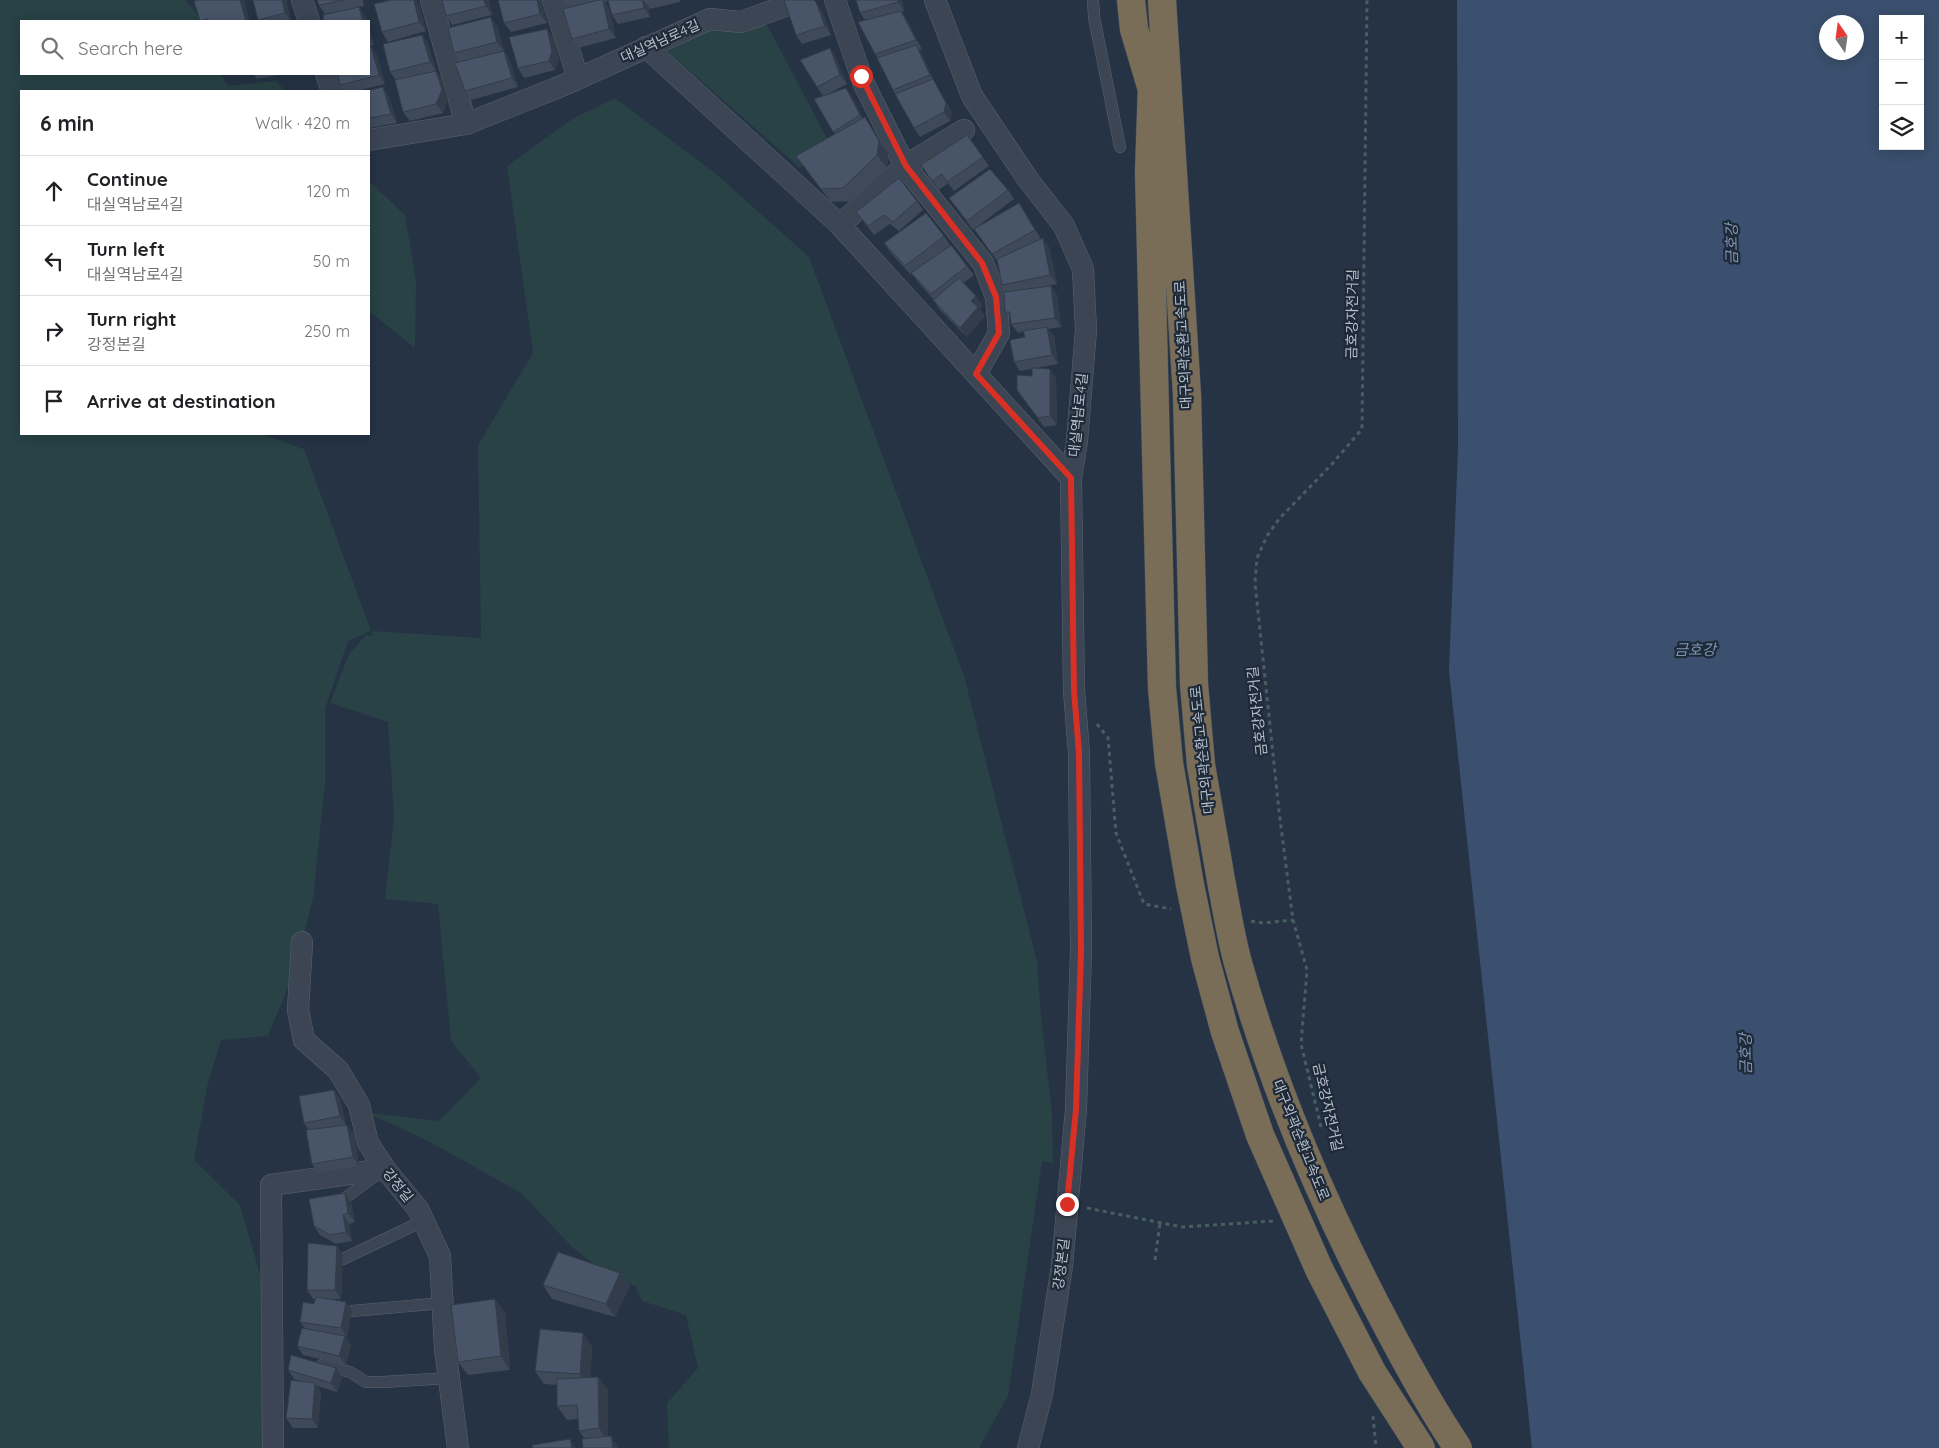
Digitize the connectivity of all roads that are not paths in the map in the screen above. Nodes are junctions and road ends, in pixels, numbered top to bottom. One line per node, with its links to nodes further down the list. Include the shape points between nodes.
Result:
1 (302, 0): 12 (street)
2 (432, 0): 19 (street)
3 (553, 0): 15 (street)
4 (802, 0): 13 (street, 대실역남로4길, via 741,22 710,19)
5 (835, 0): 23 (street, via 863,82)
6 (935, 0): 20 (street, 대실역남로4길, via 972,96)
7 (1093, 0): 22 (lane)
8 (1131, 0): 17 (highway, via 1134,29)
9 (1146, 0): 17 (highway, 대구외곽순환고속도로)
10 (1162, 0): 18 (highway, 대구외곽순환고속도로)
11 (1181, 0): 18 (highway, via 1184,78)
12 (309, 20)
13 (646, 47): 15 (street, 대실역남로4길); 25 (street, 대실역남로4길)
14 (326, 75): 16 (street)
15 (578, 78): 19 (street, 대실역남로4길)
16 (332, 90)
17 (1153, 93): 24 (highway, 대구외곽순환고속도로)
18 (1171, 122): 24 (highway, 대구외곽순환고속도로)
19 (466, 124): 21 (street, 대실역남로4길)
20 (975, 124): 23 (street); 27 (street, 대실역남로4길, via 1027,178 1064,226 1083,269 1086,330)
21 (370, 140)
22 (1120, 147)
23 (906, 166): 25 (street); 26 (street, via 982,263 996,297 999,333)
24 (1161, 174): 40 (highway, 대구외곽순환고속도로, bridge, via 1155,391 1162,688 1169,763 1190,885 1225,1032 1260,1135 1324,1277 1372,1372); 41 (highway, 대구외곽순환고속도로, bridge, via 1187,395 1194,684 1201,765 1238,962 1293,1125 1335,1222 1419,1385)
25 (840, 225): 26 (street, 대실역남로4길)
26 (976, 374): 27 (street, 대실역남로4길)
27 (1071, 478): 39 (street, 강정본길, via 1081,951 1076,1109 1062,1266 1042,1394)
28 (302, 942): 29 (street, 강정길, via 298,1010 304,1040 338,1070 359,1105 368,1143)
29 (385, 1169): 30 (lane); 31 (street, 강정길); 37 (street, via 271,1185)
30 (337, 1204)
31 (424, 1221): 32 (lane); 33 (street, 강정길, via 440,1256)
32 (343, 1259)
33 (443, 1303): 34 (lane); 36 (street, 강정길)
34 (352, 1311)
35 (311, 1362): 36 (lane, via 350,1372 366,1382)
36 (449, 1378): 38 (street, 강정길)
37 (273, 1448)
38 (458, 1448)
39 (1028, 1448)
40 (1421, 1448)
41 (1458, 1448)

